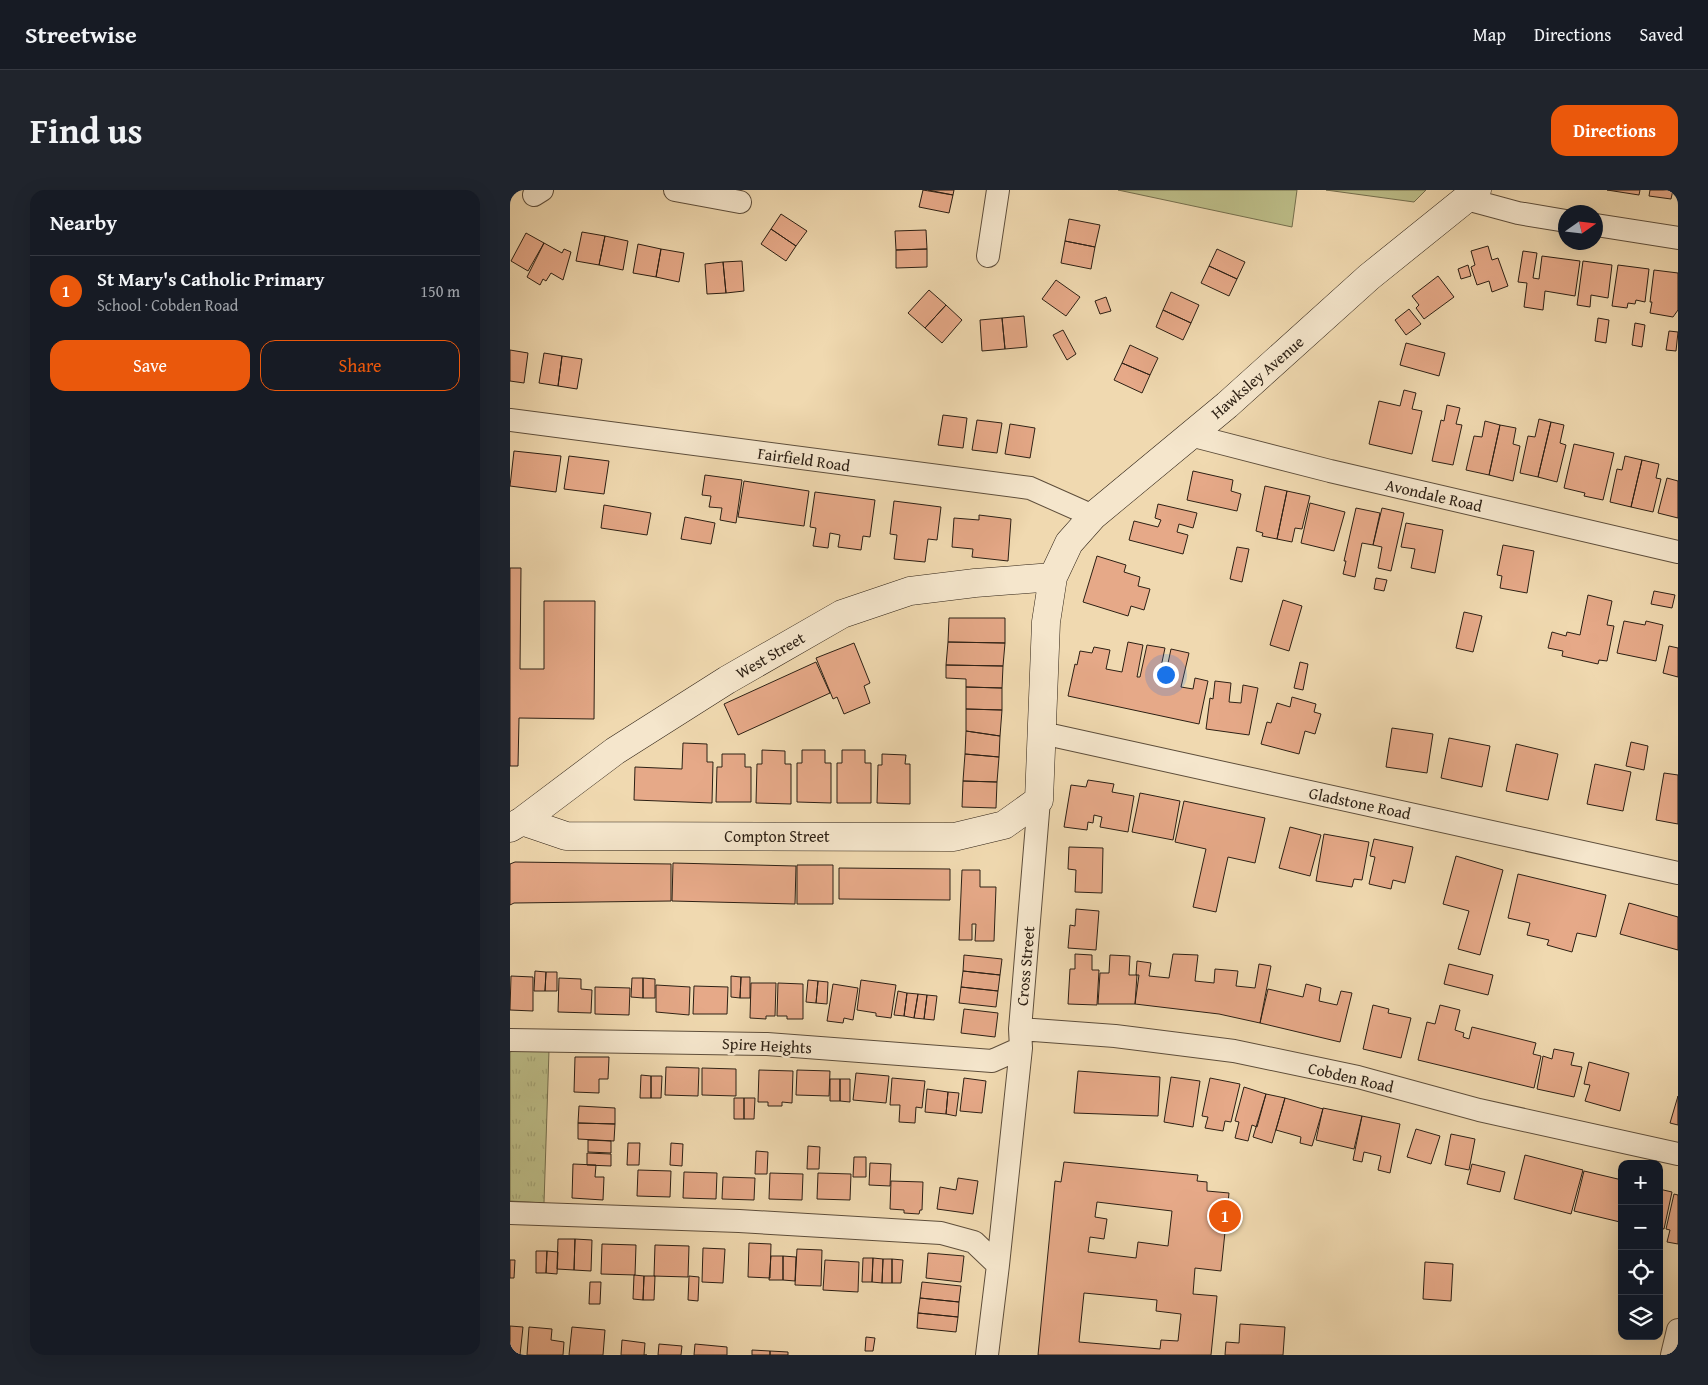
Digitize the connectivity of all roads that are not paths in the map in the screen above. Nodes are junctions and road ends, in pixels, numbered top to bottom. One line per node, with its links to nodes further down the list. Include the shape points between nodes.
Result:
1 (675, 190): 3 (street)
2 (998, 190): 9 (street)
3 (711, 193): 5 (street)
4 (1471, 194): 6 (street, via 1518,213); 11 (street, Hawksley Avenue, via 1369,277)
5 (740, 202)
6 (1558, 220)
7 (1603, 226): 8 (street)
8 (1678, 238)
9 (988, 256)
10 (510, 420): 12 (street, Fairfield Road, via 1030,488)
11 (1190, 435): 12 (street, Hawksley Avenue); 13 (street, Avondale Road)
12 (1093, 516): 14 (street, Hawksley Avenue, via 1069,542)
13 (1678, 552)
14 (1053, 577): 15 (street, Cross Street, via 1046,622); 17 (street, West Street, via 910,591 842,614 727,680 615,751)
15 (1042, 733): 16 (street, Cross Street); 18 (street, Gladstone Road)
16 (1039, 800): 17 (street, Compton Street, via 1004,826 954,837 566,836); 19 (street, Cross Street)
17 (516, 825)
18 (1678, 873)
19 (1020, 1039): 20 (street, Spire Heights, via 992,1062 767,1044); 21 (street, Cobden Road, via 1115,1036 1234,1051 1358,1077 1479,1110); 23 (street, Cross Street)
20 (510, 1040)
21 (1678, 1154)
22 (510, 1213): 23 (street, via 739,1221 941,1233 974,1242)
23 (998, 1265): 25 (street, Cross Street)
24 (1678, 1330): 26 (street)
25 (987, 1355)
26 (1672, 1355)

